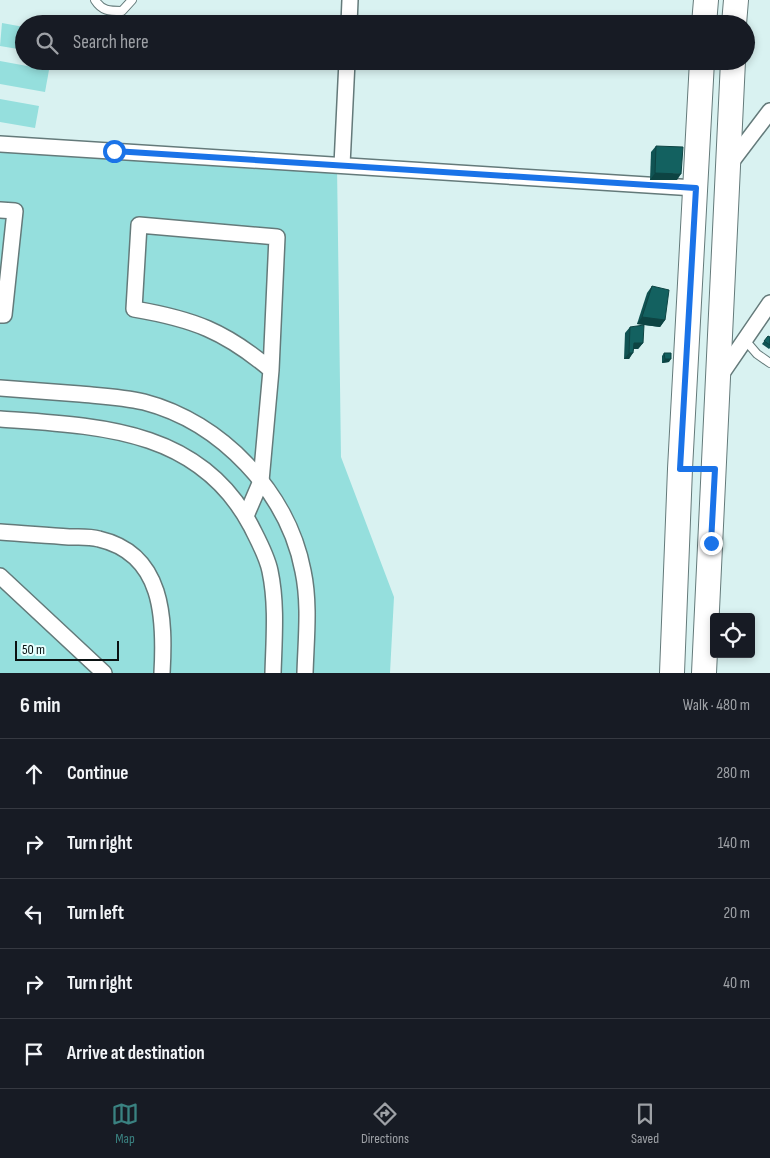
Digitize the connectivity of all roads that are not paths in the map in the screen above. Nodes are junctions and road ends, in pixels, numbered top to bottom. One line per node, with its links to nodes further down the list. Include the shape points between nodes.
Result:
1 (95, 0): 2 (lane, via 108,12 122,11)
2 (132, 0)
3 (350, 0): 6 (street)
4 (706, 0): 7 (main road)
5 (736, 0): 8 (main road)
6 (349, 15)
7 (705, 15)
8 (735, 15)
9 (347, 70): 14 (street)
10 (702, 70): 16 (main road)
11 (733, 70): 15 (main road)
12 (770, 111): 15 (street)
13 (0, 144): 14 (street)
14 (342, 165): 16 (street)
15 (728, 166): 23 (main road)
16 (696, 188): 26 (main road)
17 (0, 210): 19 (street, via 15,211 4,315)
18 (770, 303): 20 (street)
19 (0, 315)
20 (745, 340): 21 (lane); 23 (street)
21 (770, 364)
22 (271, 370): 22 (street, via 277,237 139,225 134,309 165,314 222,335); 28 (street)
23 (719, 377): 27 (main road)
24 (0, 388): 28 (street, via 144,402 184,417 222,441)
25 (0, 419): 29 (street, via 114,430 154,441 186,456 219,482)
26 (680, 469): 27 (main road); 36 (main road)
27 (715, 469): 37 (main road)
28 (261, 481): 29 (street); 35 (street, via 293,537 303,569 307,599)
29 (246, 516): 34 (street, via 270,570 274,602)
30 (0, 532): 33 (street, via 98,539 121,547 141,563 154,584 162,612)
31 (0, 576): 32 (street)
32 (104, 673)
33 (162, 673)
34 (273, 673)
35 (305, 673)
36 (672, 673)
37 (704, 673)

